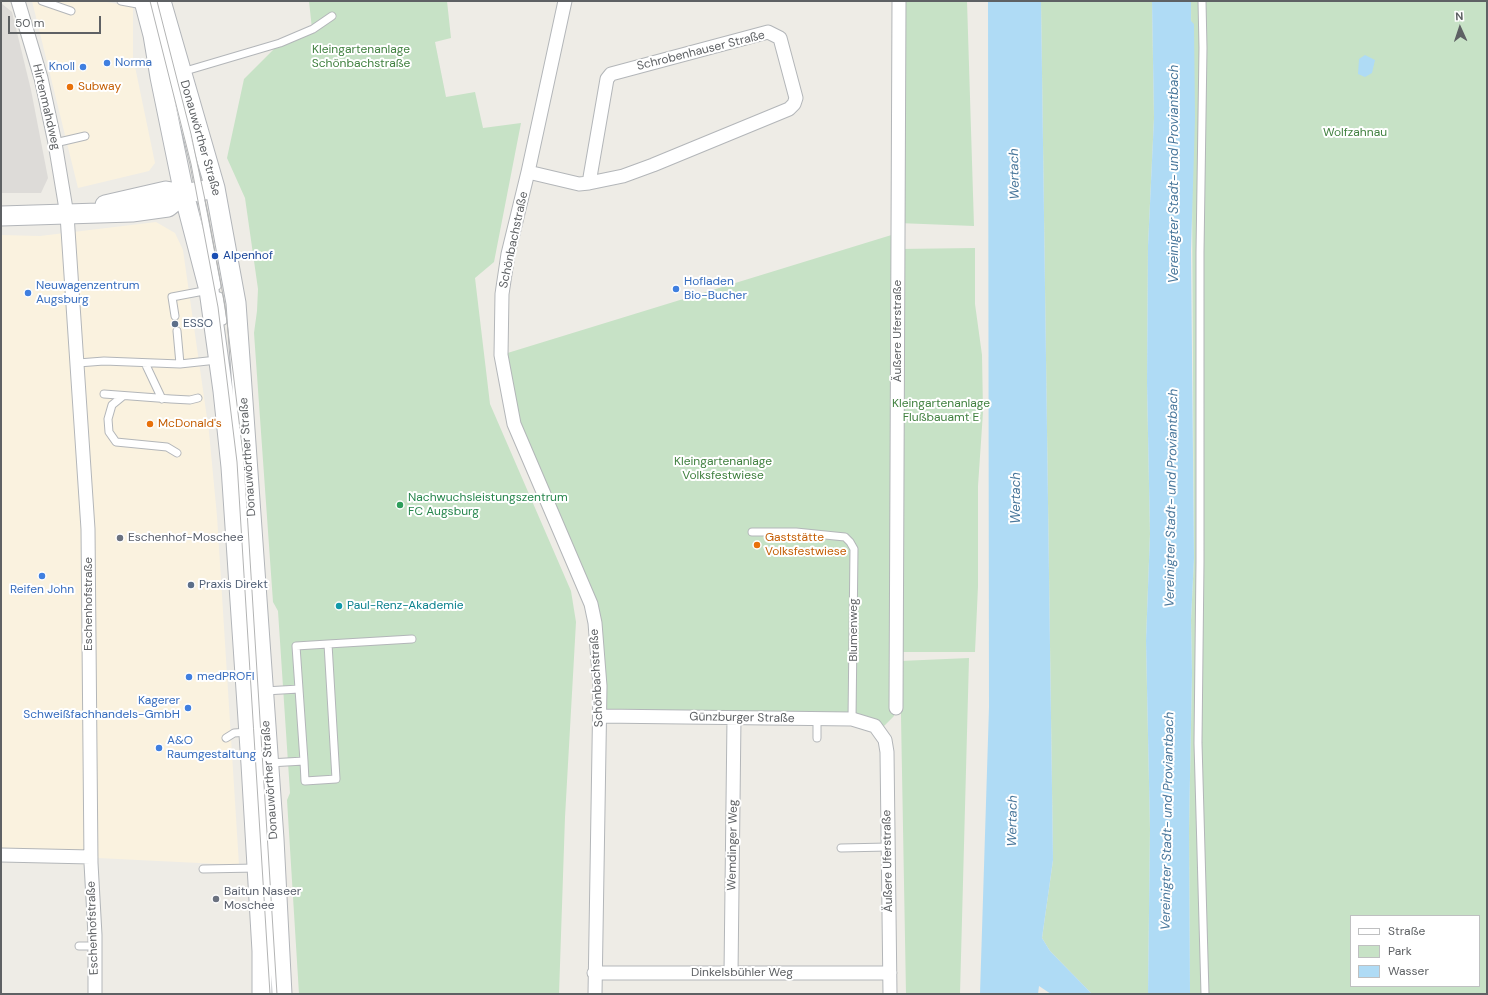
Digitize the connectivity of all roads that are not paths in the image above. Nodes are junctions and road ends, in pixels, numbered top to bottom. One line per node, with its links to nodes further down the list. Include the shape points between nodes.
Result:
1 (20, 1): 13 (street, Hirtenmahdweg)
2 (42, 1): 8 (lane)
3 (121, 1): 7 (lane)
4 (565, 1): 14 (street, Schönbachstraße)
5 (899, 1): 39 (street, Äußere Uferstraße)
6 (1202, 1): 67 (lane, via 1204,48 1200,252 1198,743)
7 (152, 4): 11 (main road, Donauwörther Straße); 16 (main road, Donauwörther Straße, via 153,35 160,77)
8 (71, 11)
9 (332, 16): 11 (lane, via 280,44)
10 (163, 40): 16 (lane)
11 (182, 72): 16 (main road, Donauwörther Straße)
12 (85, 136): 13 (lane)
13 (55, 143): 17 (street, Hirtenmahdweg)
14 (528, 172): 15 (street, Schrobenhauser Straße, via 579,184); 40 (street, Schönbachstraße, via 508,254 502,294 501,355 514,424 590,604 595,623)
15 (589, 183): 15 (street, Schrobenhauser Straße, via 607,79 611,74 768,32 780,38 796,98 789,109 646,168)
16 (200, 191): 17 (main road, via 166,191); 19 (main road, Donauwörther Straße); 21 (lane); 38 (main road, Donauwörther Straße, via 236,302)
17 (67, 214): 18 (main road); 24 (street, Eschenhofstraße)
18 (1, 216)
19 (209, 290): 20 (lane, via 172,297); 23 (main road, Donauwörther Straße)
20 (175, 316)
21 (224, 330)
22 (177, 331): 26 (lane)
23 (218, 360): 26 (lane); 44 (main road, Donauwörther Straße, via 230,456)
24 (78, 363): 25 (lane); 54 (street, Eschenhofstraße, via 88,529)
25 (145, 363): 26 (lane); 30 (lane)
26 (180, 364)
27 (104, 394): 28 (lane)
28 (122, 396): 30 (lane); 31 (lane, via 112,405 108,419 108,432 116,442 167,447)
29 (198, 398): 30 (lane)
30 (162, 399)
31 (177, 453)
32 (239, 454): 34 (lane)
33 (752, 532): 43 (lane, Blumenweg, via 812,533 845,537 854,549)
34 (244, 533)
35 (412, 639): 36 (lane)
36 (328, 644): 37 (lane, via 296,646); 48 (lane, via 336,779 305,781)
37 (299, 689): 38 (lane); 48 (lane)
38 (264, 691): 49 (main road, Donauwörther Straße)
39 (896, 708)
40 (600, 716): 41 (street, Günzburger Straße); 59 (street, Schönbachstraße)
41 (734, 718): 42 (street, Günzburger Straße); 60 (street, Wemdinger Weg)
42 (817, 719): 43 (street, Günzburger Straße); 47 (lane)
43 (852, 719): 45 (street, Günzburger Straße, via 871,724)
44 (252, 724): 46 (lane); 50 (lane); 55 (main road, Donauwörther Straße)
45 (879, 731): 51 (street, Äußere Uferstraße, via 885,740 887,752)
46 (226, 738)
47 (817, 738)
48 (304, 761): 49 (lane)
49 (269, 763): 64 (main road, Donauwörther Straße)
50 (261, 796)
51 (888, 847): 52 (lane); 61 (street, Äußere Uferstraße)
52 (841, 848)
53 (1, 855): 54 (street)
54 (91, 857): 58 (street, Eschenhofstraße)
55 (257, 868): 56 (lane); 63 (main road, Donauwörther Straße)
56 (203, 869)
57 (79, 946): 58 (lane)
58 (95, 946): 62 (street, Eschenhofstraße)
59 (594, 973): 60 (street, Dinkelsbühler Weg); 65 (street, Schönbachstraße)
60 (731, 973): 61 (street, Dinkelsbühler Weg)
61 (890, 973): 66 (street, Äußere Uferstraße)
62 (95, 994)
63 (262, 994)
64 (282, 994)
65 (594, 994)
66 (890, 994)
67 (1205, 994)

